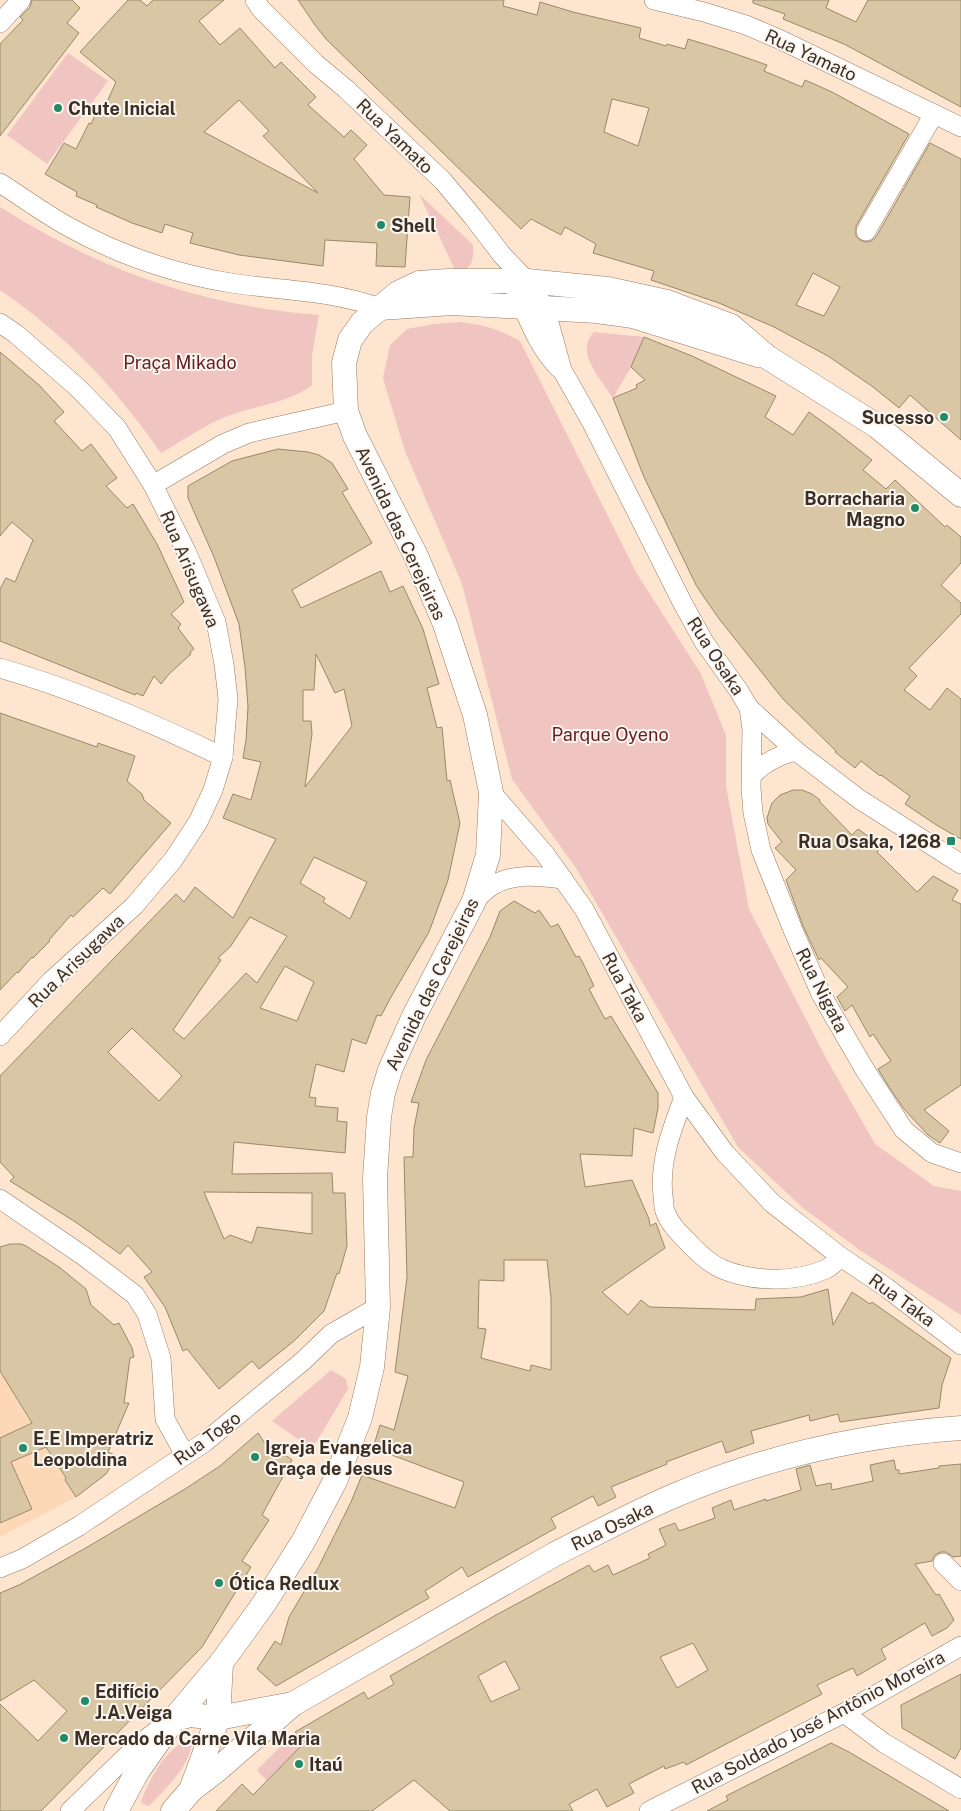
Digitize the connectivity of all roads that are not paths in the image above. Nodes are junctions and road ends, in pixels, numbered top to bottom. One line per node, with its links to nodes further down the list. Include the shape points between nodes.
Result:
1 (21, 0): 4 (street)
2 (255, 0): 9 (street, Rua Yamato, via 316,64 443,181)
3 (654, 0): 5 (street, Rua Yamato, via 704,12 781,40)
4 (0, 23)
5 (934, 114): 6 (street, Rua Yamato); 8 (street)
6 (961, 127)
7 (0, 183): 11 (street, via 68,226 121,251 173,270 231,283 338,295)
8 (866, 231)
9 (519, 281): 10 (street, Rua Osaka); 11 (main road, Avenida das Cerejeiras, via 419,284 398,293); 13 (main road, Avenida das Cerejeiras, via 608,289 667,302 731,326)
10 (534, 307): 11 (main road, Avenida das Cerejeiras, via 452,303); 13 (main road, Avenida das Cerejeiras, via 633,316); 18 (street, Rua Osaka, via 562,370 704,642)
11 (380, 308): 14 (main road, Avenida das Cerejeiras, via 362,323 350,340 344,363)
12 (0, 322): 15 (street, Rua Arisugawa, via 77,387 117,428)
13 (767, 357): 16 (main road, Avenida das Cerejeiras, via 877,426)
14 (346, 412): 15 (street, via 249,433 222,444); 22 (main road, Avenida das Cerejeiras, via 445,624 475,715)
15 (153, 485): 20 (street, Rua Arisugawa, via 216,622 228,699)
16 (961, 495)
17 (0, 668): 20 (street, via 162,727)
18 (749, 708): 19 (street, Rua Osaka); 21 (street, Rua Nigata)
19 (796, 751): 21 (street, via 781,754); 23 (street, Rua Osaka, via 859,799)
20 (222, 757): 26 (street, Rua Arisugawa, via 213,790 198,822 173,860 134,906 51,981)
21 (752, 775): 28 (street, Rua Nigata, via 753,813 761,850 821,994 904,1130 932,1153)
22 (491, 792): 24 (street, Rua Taka); 25 (main road, Avenida das Cerejeiras, via 488,855)
23 (961, 864)
24 (563, 879): 25 (street, via 538,875 512,877 492,886); 27 (street, Rua Taka, via 584,909)
25 (474, 900): 31 (main road, Avenida das Cerejeiras, via 414,1016 383,1093 375,1178)
26 (0, 1036)
27 (684, 1097): 30 (street, Rua Taka, via 751,1183); 30 (street, via 667,1144 661,1178 664,1210 673,1227 707,1260 747,1277 807,1276 828,1268)
28 (961, 1163)
29 (0, 1199): 34 (street, via 135,1295 147,1314 161,1358 165,1419)
30 (841, 1257): 32 (street, Rua Taka, via 887,1288)
31 (378, 1307): 34 (street, Rua Togo, via 331,1334 242,1412); 39 (main road, Avenida das Cerejeiras, via 372,1367 362,1410 334,1481 303,1542)
32 (961, 1346)
33 (961, 1428): 40 (main road, Rua Osaka, via 873,1437 817,1448 773,1460 671,1497 555,1554)
34 (185, 1455): 36 (street, Rua Togo, via 79,1526)
35 (943, 1562): 37 (street)
36 (0, 1568)
37 (961, 1582)
38 (961, 1646): 41 (street, Rua Soldado José Antônio Moreira)
39 (221, 1663): 42 (main road); 43 (main road, Avenida das Cerejeiras)
40 (294, 1704): 42 (main road); 45 (main road)
41 (844, 1713): 44 (street, via 884,1743); 49 (street, Rua Soldado José Antônio Moreira)
42 (218, 1718): 43 (main road, via 190,1715); 45 (main road)
43 (174, 1719): 46 (street, via 138,1745); 47 (main road, Avenida das Cerejeiras, via 137,1772)
44 (961, 1789)
45 (190, 1790): 48 (main road)
46 (71, 1810)
47 (116, 1811)
48 (173, 1811)
49 (649, 1811)

